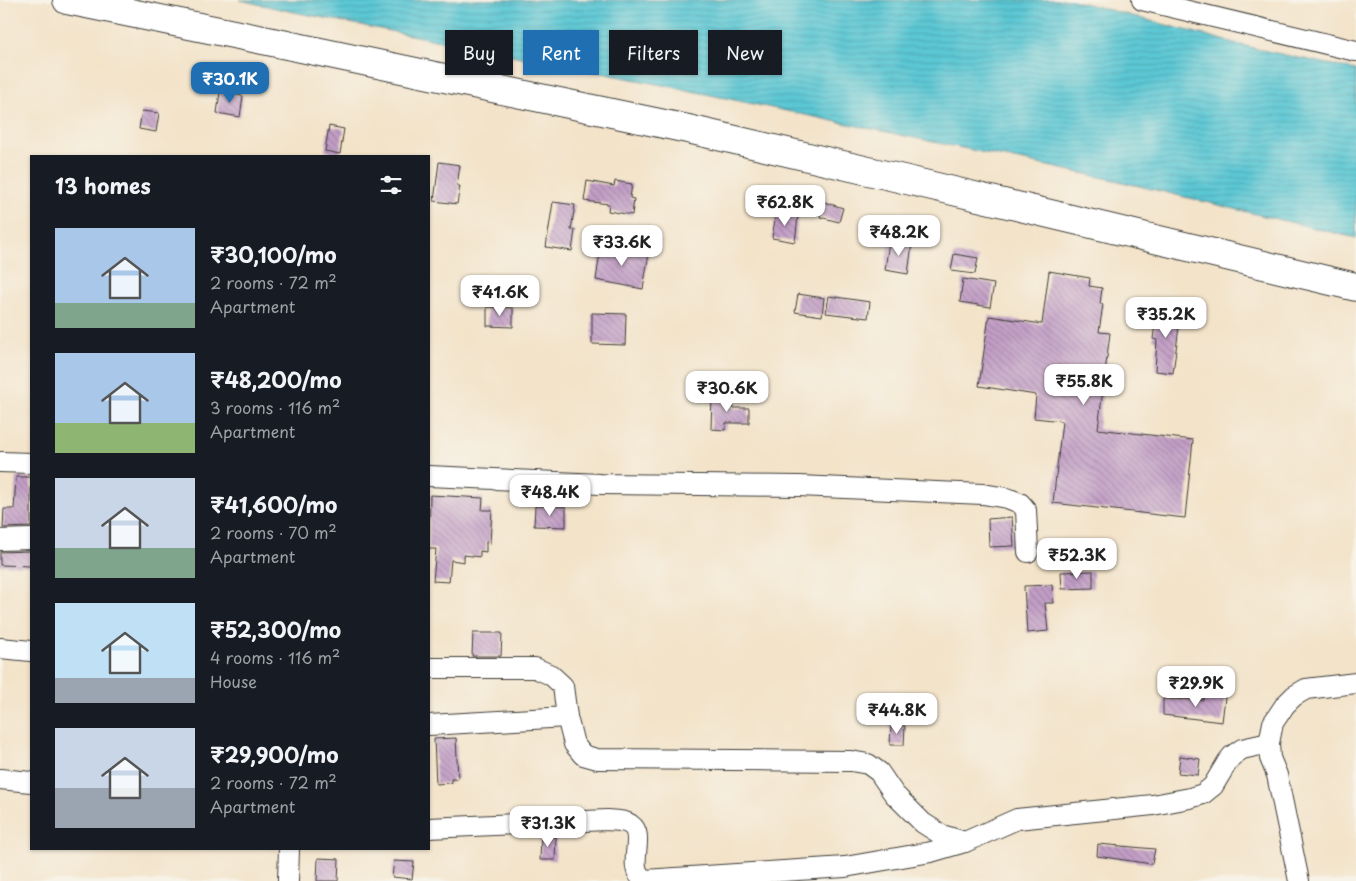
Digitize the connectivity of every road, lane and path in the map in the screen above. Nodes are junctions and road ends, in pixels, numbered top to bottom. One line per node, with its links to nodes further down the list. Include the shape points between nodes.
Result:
1 (67, 0): 4 (main road, via 688,129)
2 (1142, 0): 3 (street)
3 (1356, 51)
4 (1356, 287)
5 (0, 462): 6 (street)
6 (30, 463)
7 (430, 476): 10 (street, via 983,494 1007,498 1020,503 1026,510)
8 (30, 539): 9 (street)
9 (0, 540)
10 (1028, 552)
11 (0, 648): 12 (street)
12 (30, 651)
13 (430, 668): 15 (street, via 536,668 563,686)
14 (1356, 683): 17 (street, via 1306,689 1294,696 1273,723)
15 (567, 717): 16 (street); 21 (street, via 574,744 583,755 597,759 851,761 868,764 879,772 894,794 923,823 942,835)
16 (430, 725)
17 (1269, 743): 21 (street, via 1232,756 1213,786 1203,794 1153,805 1017,819); 24 (street)
18 (0, 779): 19 (street)
19 (30, 782)
20 (430, 828): 21 (street, via 623,822 636,831 636,871 645,880 845,867 931,852)
21 (965, 842)
22 (289, 850): 23 (street)
23 (288, 881)
24 (1299, 881)

